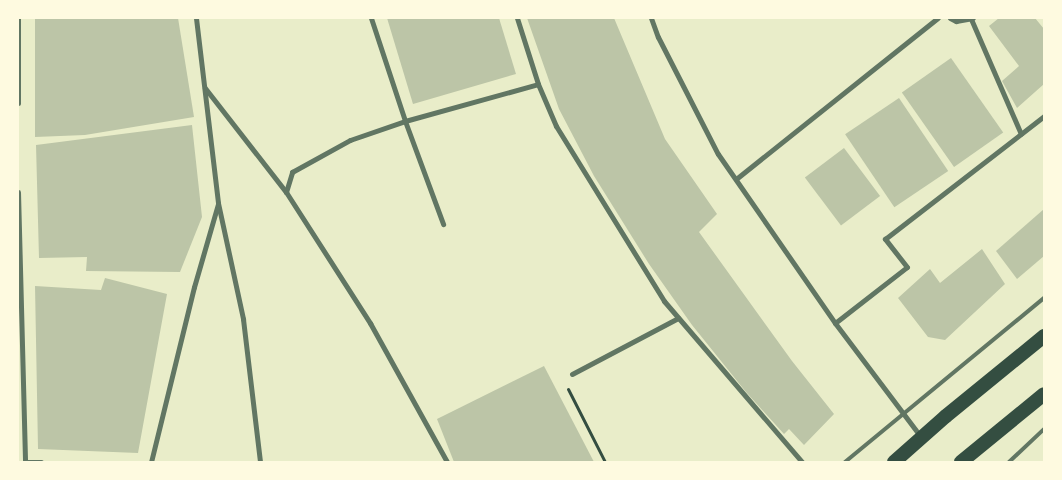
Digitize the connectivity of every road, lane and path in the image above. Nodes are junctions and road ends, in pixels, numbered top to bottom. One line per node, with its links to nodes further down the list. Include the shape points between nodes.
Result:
1 (18, 18): 11 (street)
2 (196, 18): 10 (street)
3 (371, 18): 13 (street)
4 (517, 18): 9 (street)
5 (650, 18): 15 (street, via 718,154)
6 (938, 18): 15 (street)
7 (950, 18): 8 (street, via 956,21)
8 (972, 18): 14 (street)
9 (538, 84): 13 (street); 21 (street, via 556,126 664,301)
10 (204, 88): 17 (street); 18 (street)
11 (18, 104)
12 (1044, 116): 14 (street)
13 (405, 121): 17 (street, via 350,140 292,172); 19 (street)
14 (1021, 134): 22 (street, via 885,239 907,267)
15 (736, 179): 22 (street)
16 (18, 192): 29 (street)
17 (286, 192): 33 (street, via 370,323)
18 (218, 203): 31 (street); 32 (street, via 243,319)
19 (443, 224)
20 (1044, 298): 26 (lane)
21 (678, 318): 24 (street); 35 (street)
22 (835, 323): 26 (street)
23 (1044, 336): 28 (highway)
24 (572, 374): 34 (path, via 564,382)
25 (1044, 394): 38 (highway)
26 (905, 413): 28 (street); 36 (lane)
27 (1044, 429): 39 (lane)
28 (922, 438): 37 (highway)
29 (25, 462): 30 (street)
30 (41, 462)
31 (151, 462)
32 (260, 462)
33 (447, 462)
34 (605, 462)
35 (802, 462)
36 (845, 462)
37 (894, 462)
38 (962, 462)
39 (1009, 462)

